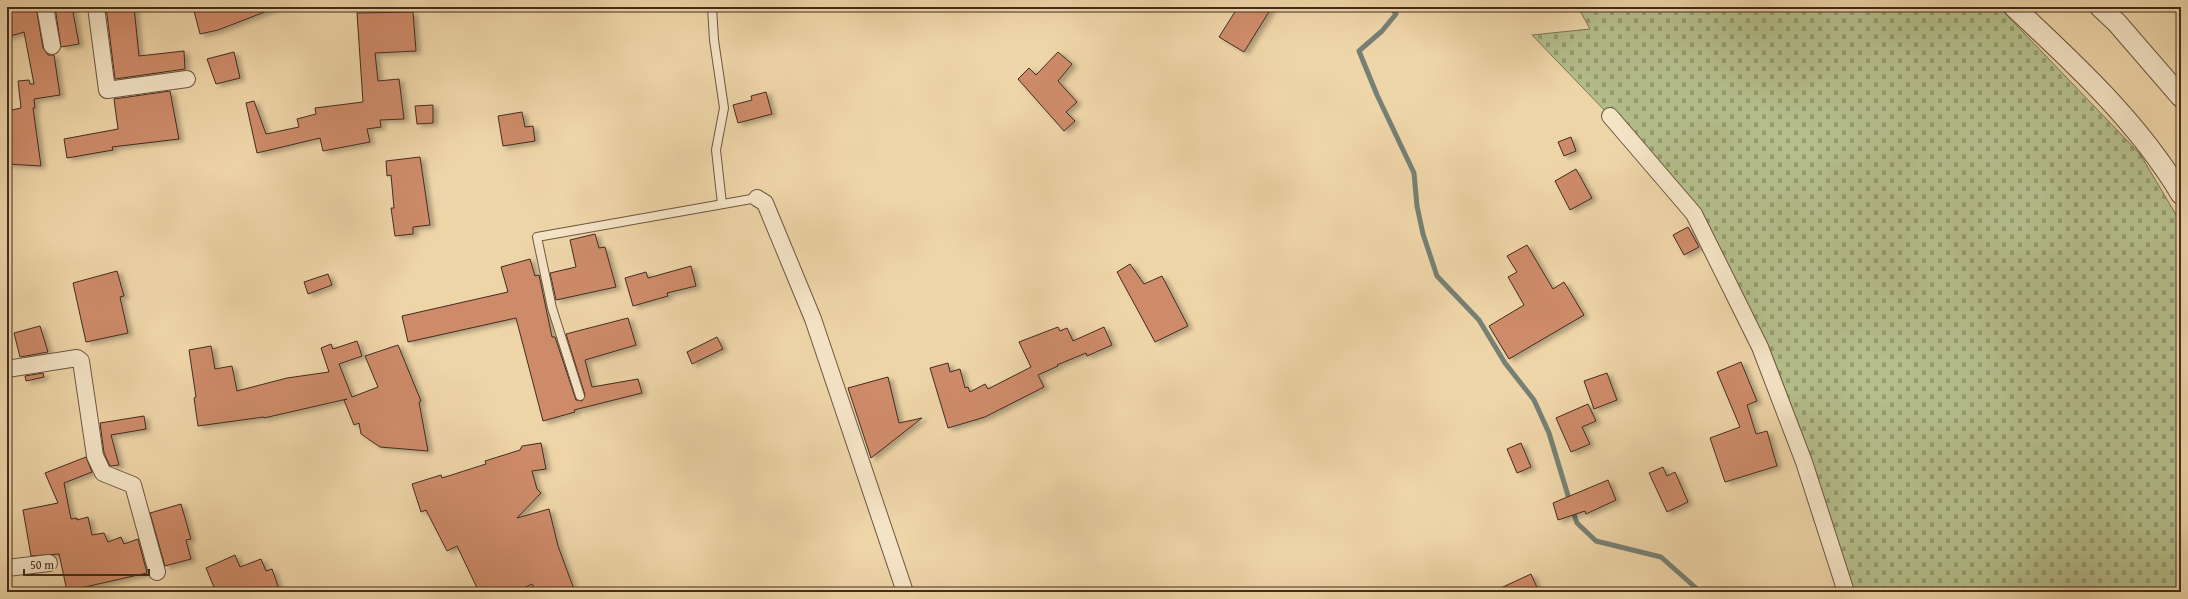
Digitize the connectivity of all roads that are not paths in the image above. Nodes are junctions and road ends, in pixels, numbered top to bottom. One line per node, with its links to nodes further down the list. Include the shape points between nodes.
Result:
1 (44, 7): 6 (street)
2 (96, 7): 7 (street, via 107,90)
3 (712, 7): 12 (lane, via 724,108 716,150)
4 (2014, 7): 10 (street, via 2076,65 2125,118)
5 (2100, 7): 8 (street)
6 (52, 46)
7 (187, 79)
8 (2181, 97)
9 (1610, 116): 19 (street, via 1694,214 1757,340 1804,462)
10 (2181, 194)
11 (757, 198): 12 (lane); 18 (street, via 765,203 813,319)
12 (722, 204): 14 (lane, via 537,237 552,308)
13 (7, 369): 17 (street, via 77,358 81,362 95,456 103,474 133,485)
14 (580, 396)
15 (49, 563): 16 (street)
16 (7, 568)
17 (157, 572)
18 (905, 592)
19 (1846, 592)

